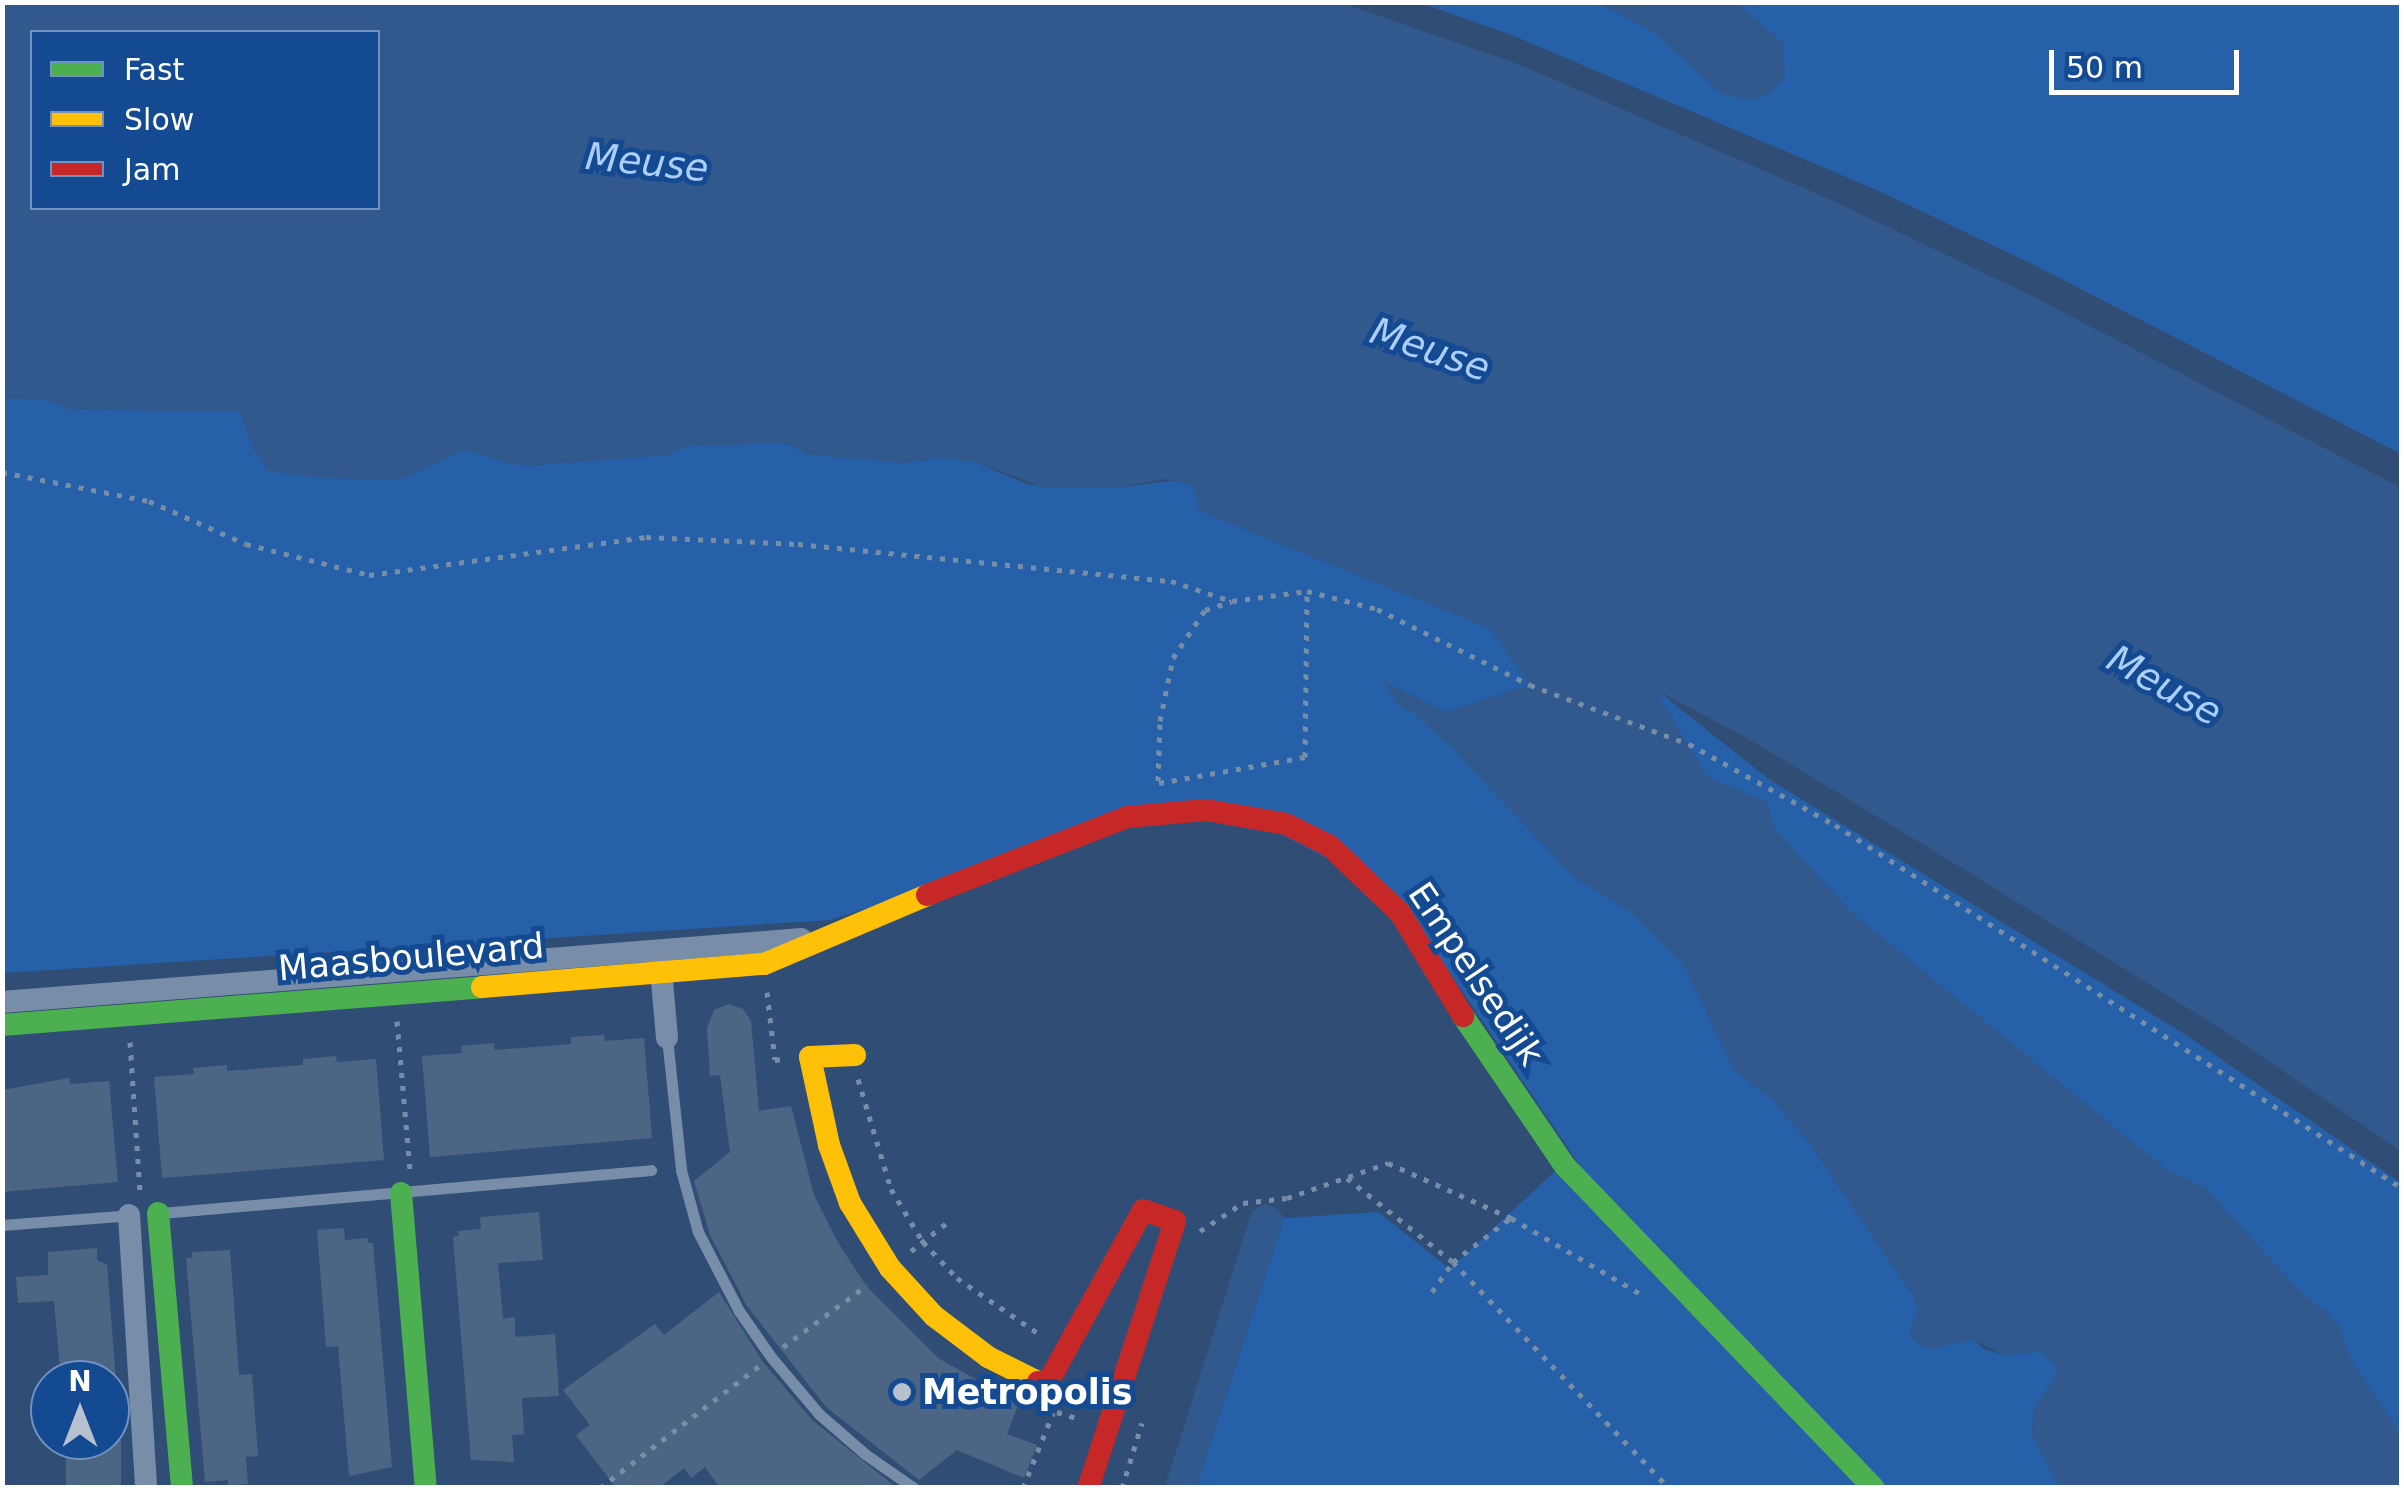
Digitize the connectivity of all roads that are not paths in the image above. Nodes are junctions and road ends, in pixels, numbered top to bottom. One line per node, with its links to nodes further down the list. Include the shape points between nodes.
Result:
1 (890, 910): 2 (street, Maasboulevard, via 764,964); 17 (street, Empelsedijk, via 1110,823 1160,810 1248,814 1286,824 1350,862 1400,914 1506,1086 1565,1166)
2 (660, 961): 3 (street, Maasboulevard); 4 (street, Maasboulevard, via 395,994); 5 (street)
3 (2, 1002)
4 (2, 1025)
5 (667, 1038): 15 (lane, via 682,1170 698,1232 739,1311 819,1414)
6 (856, 1055): 16 (street, via 810,1057 850,1203 890,1268 934,1316 988,1356 1046,1386 1143,1210 1175,1220)
7 (652, 1170): 8 (lane)
8 (406, 1193): 9 (lane); 14 (street)
9 (158, 1213): 10 (lane); 13 (street)
10 (129, 1216): 11 (lane); 12 (street)
11 (2, 1225)
12 (146, 1488)
13 (182, 1488)
14 (426, 1488)
15 (914, 1488)
16 (1088, 1488)
17 (1874, 1488)

